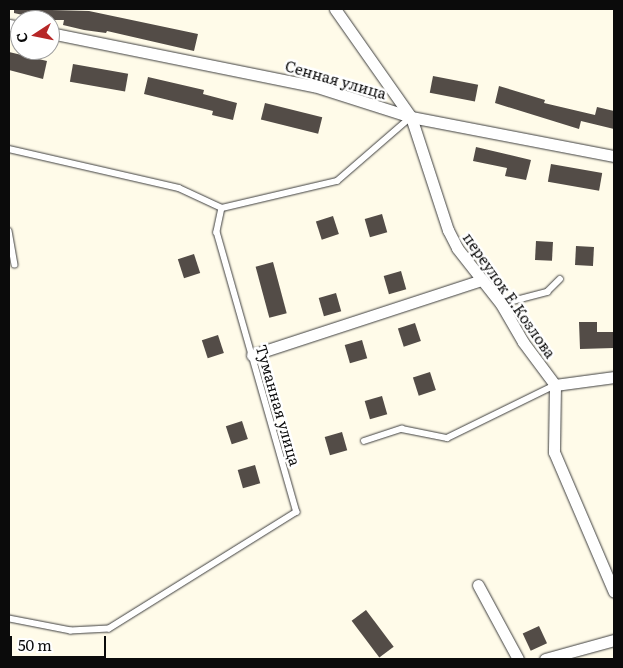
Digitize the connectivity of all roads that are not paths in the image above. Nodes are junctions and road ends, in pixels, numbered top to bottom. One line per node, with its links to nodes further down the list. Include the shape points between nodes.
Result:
1 (335, 9): 3 (street, переулок Е.Козлова)
2 (60, 35): 3 (street, Сенная улица, via 314,86)
3 (411, 117): 5 (street, Сенная улица); 6 (lane, via 337,181); 9 (street, переулок Е.Козлова, via 448,230)
4 (9, 149): 6 (lane, via 179,188)
5 (614, 156)
6 (222, 208): 12 (lane, Туманная улица, via 217,232)
7 (9, 231): 8 (lane)
8 (15, 264)
9 (482, 280): 11 (street, переулок Е.Козлова); 12 (street)
10 (560, 280): 11 (lane, via 547,292)
11 (502, 304): 14 (street, переулок Е.Козлова, via 523,342)
12 (252, 355): 18 (lane, Туманная улица, via 297,512 109,629 71,631)
13 (614, 377): 14 (street)
14 (555, 385): 15 (lane, via 446,438 402,429); 17 (street, via 554,452)
15 (364, 442)
16 (478, 585): 20 (street)
17 (614, 592)
18 (9, 619)
19 (614, 640): 21 (street)
20 (518, 659)
21 (545, 659)

